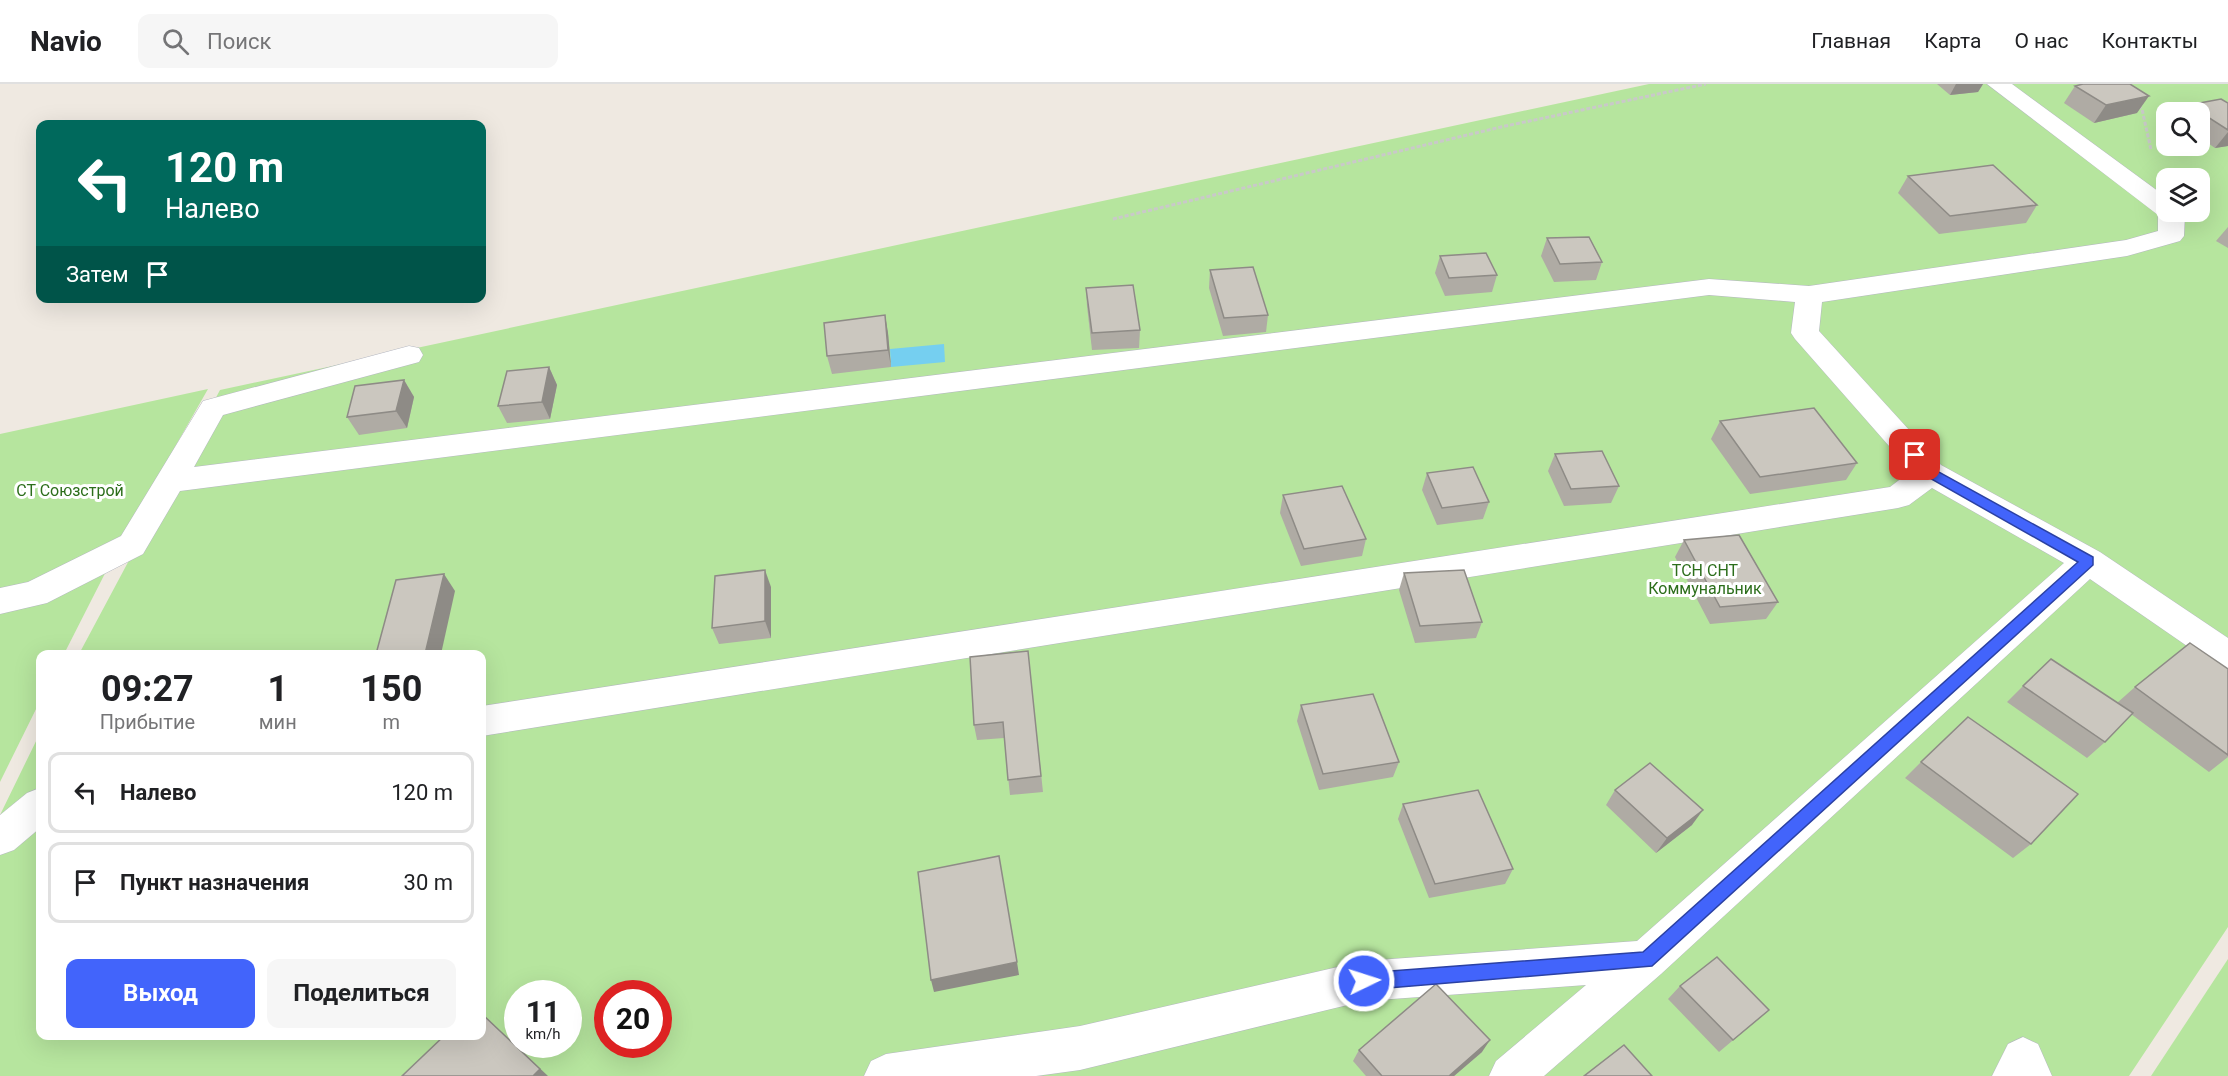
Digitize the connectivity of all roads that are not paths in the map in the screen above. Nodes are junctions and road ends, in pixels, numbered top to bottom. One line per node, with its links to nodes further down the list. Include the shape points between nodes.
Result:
1 (1998, 84): 2 (lane)
2 (2156, 202)
3 (2172, 222): 4 (lane, via 2171,236 2127,248)
4 (1809, 295): 6 (lane, via 1805,333); 7 (lane, via 1709,287)
5 (409, 355): 7 (lane, via 213,408)
6 (1930, 473): 8 (lane); 11 (lane, via 1898,496)
7 (170, 480): 9 (lane, via 132,545 35,594)
8 (2088, 561): 10 (lane); 14 (lane)
9 (0, 601)
10 (2228, 656)
11 (486, 720)
12 (36, 808): 13 (lane)
13 (0, 838)
14 (1646, 960): 15 (lane, via 1364,981 1080,1048); 16 (lane)
15 (886, 1076)
16 (1511, 1076)
17 (2014, 1076): 18 (lane, via 2023,1059)
18 (2030, 1076)

